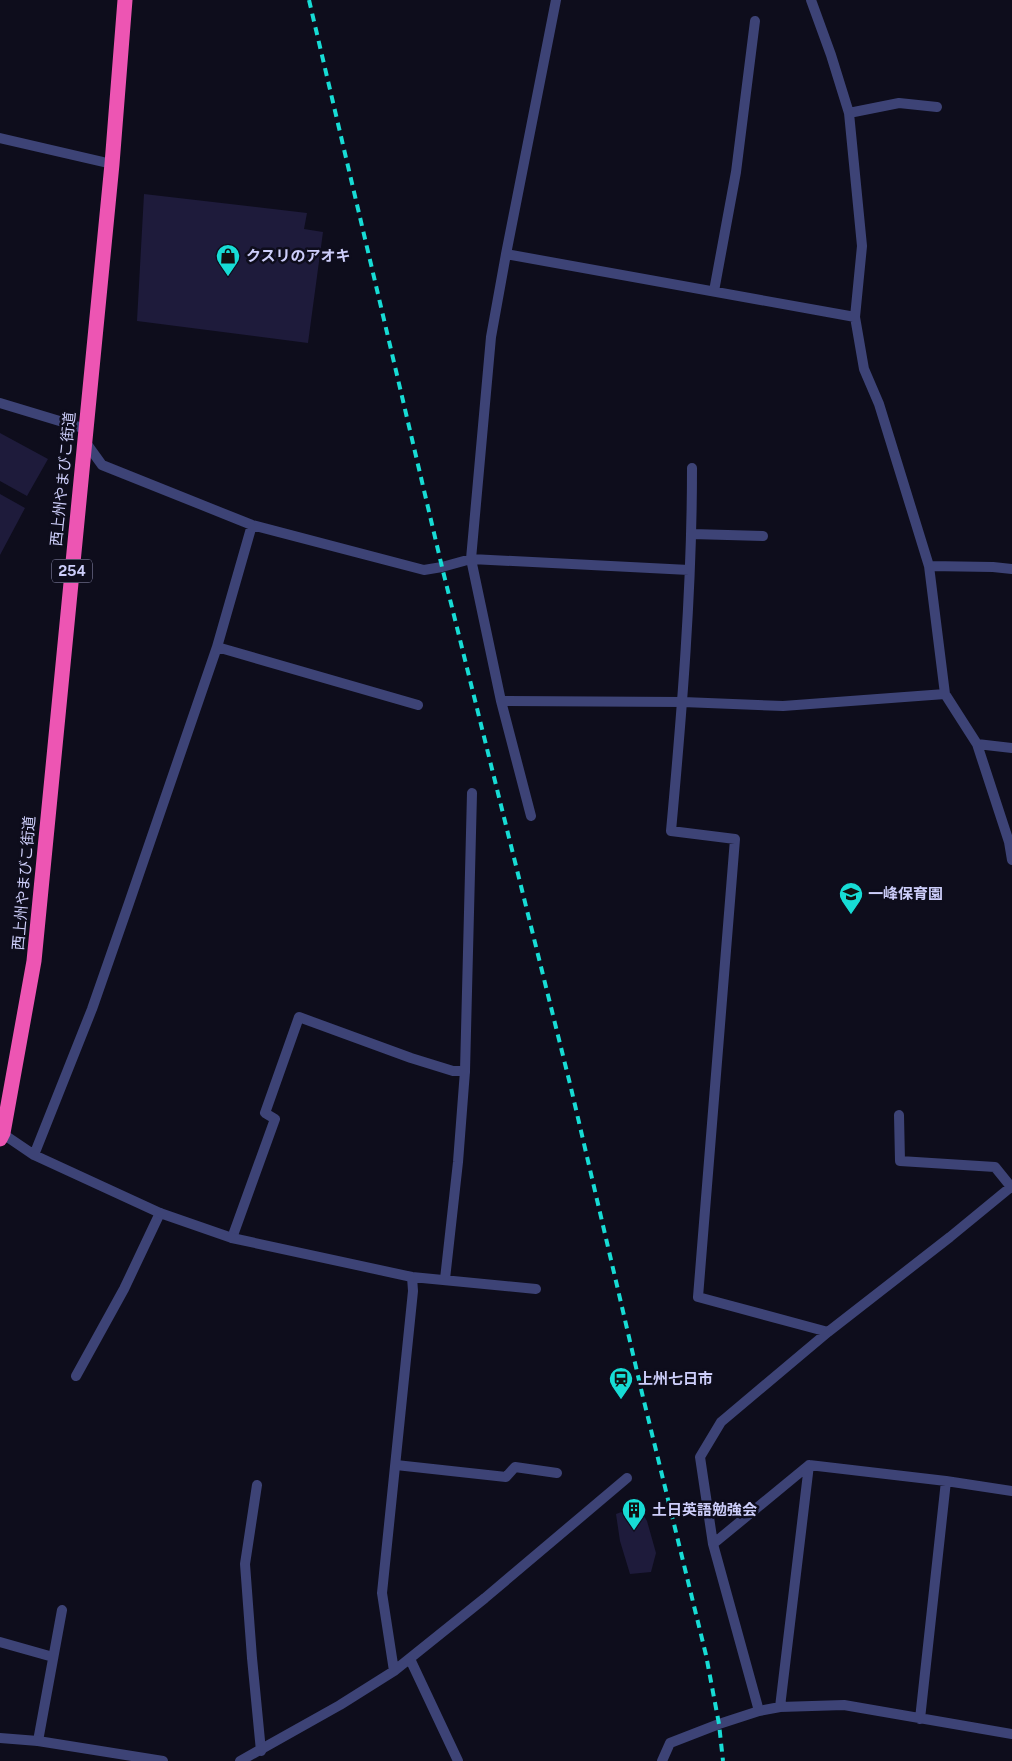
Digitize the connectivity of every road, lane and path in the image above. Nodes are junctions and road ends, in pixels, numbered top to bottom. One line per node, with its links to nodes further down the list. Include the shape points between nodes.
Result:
1 (126, 0): 8 (highway, 西上州やまびこ街道 / 254)
2 (556, 0): 9 (street)
3 (811, 0): 6 (street)
4 (755, 21): 10 (street, via 736,172)
5 (937, 107): 6 (street, via 899,103)
6 (849, 113): 11 (street, via 862,246)
7 (0, 138): 8 (street)
8 (112, 164): 13 (highway, 西上州やまびこ街道 / 254)
9 (506, 254): 10 (street); 18 (street, via 491,337)
10 (714, 292): 11 (street)
11 (855, 317): 19 (street, via 864,368 879,404)
12 (0, 403): 13 (street)
13 (85, 434): 15 (street, via 102,465); 34 (highway, 西上州やまびこ街道 / 254, via 34,960)
14 (692, 468): 16 (street)
15 (252, 525): 18 (street, via 424,570); 22 (street)
16 (692, 534): 17 (street); 21 (street)
17 (763, 536)
18 (471, 559): 21 (street); 24 (street)
19 (929, 566): 20 (street); 23 (street)
20 (1012, 569)
21 (689, 570): 25 (street)
22 (217, 647): 26 (street); 35 (street, via 92,1009)
23 (945, 694): 25 (street, via 783,706); 27 (street)
24 (501, 701): 25 (street); 30 (street)
25 (683, 702): 42 (street, via 671,831 736,839 698,1297)
26 (418, 705)
27 (977, 744): 28 (street); 31 (street)
28 (1012, 748)
29 (472, 793): 32 (street)
30 (531, 816)
31 (1012, 860)
32 (465, 1071): 38 (street, via 454,1071 411,1058 299,1016 265,1113 275,1118); 40 (street)
33 (899, 1115): 36 (street, via 900,1161 995,1168)
34 (1, 1135): 35 (street)
35 (34, 1156): 37 (street)
36 (1012, 1187): 42 (street)
37 (160, 1214): 38 (street); 43 (street, via 124,1289)
38 (232, 1238): 39 (street)
39 (412, 1276): 40 (street); 44 (street)
40 (445, 1279): 41 (street)
41 (536, 1289)
42 (828, 1332): 51 (street, via 721,1422 700,1457)
43 (76, 1376)
44 (396, 1464): 46 (street, via 506,1477 515,1467); 56 (street, via 382,1593)
45 (809, 1465): 48 (street); 51 (street); 57 (street)
46 (557, 1473)
47 (627, 1478): 55 (street)
48 (946, 1481): 50 (street); 59 (street)
49 (256, 1485): 63 (street, via 245,1564)
50 (1012, 1492)
51 (714, 1544): 58 (street)
52 (62, 1610): 54 (street)
53 (0, 1642): 54 (street)
54 (53, 1657): 62 (street)
55 (410, 1659): 56 (street); 66 (street)
56 (394, 1671): 63 (street)
57 (780, 1707): 58 (street); 59 (street, via 844,1705)
58 (759, 1711): 67 (street, via 670,1743)
59 (920, 1718): 60 (street)
60 (1012, 1734)
61 (0, 1738): 62 (street)
62 (38, 1741): 64 (street)
63 (261, 1751): 65 (street)
64 (162, 1761)
65 (240, 1761)
66 (458, 1761)
67 (662, 1761)

